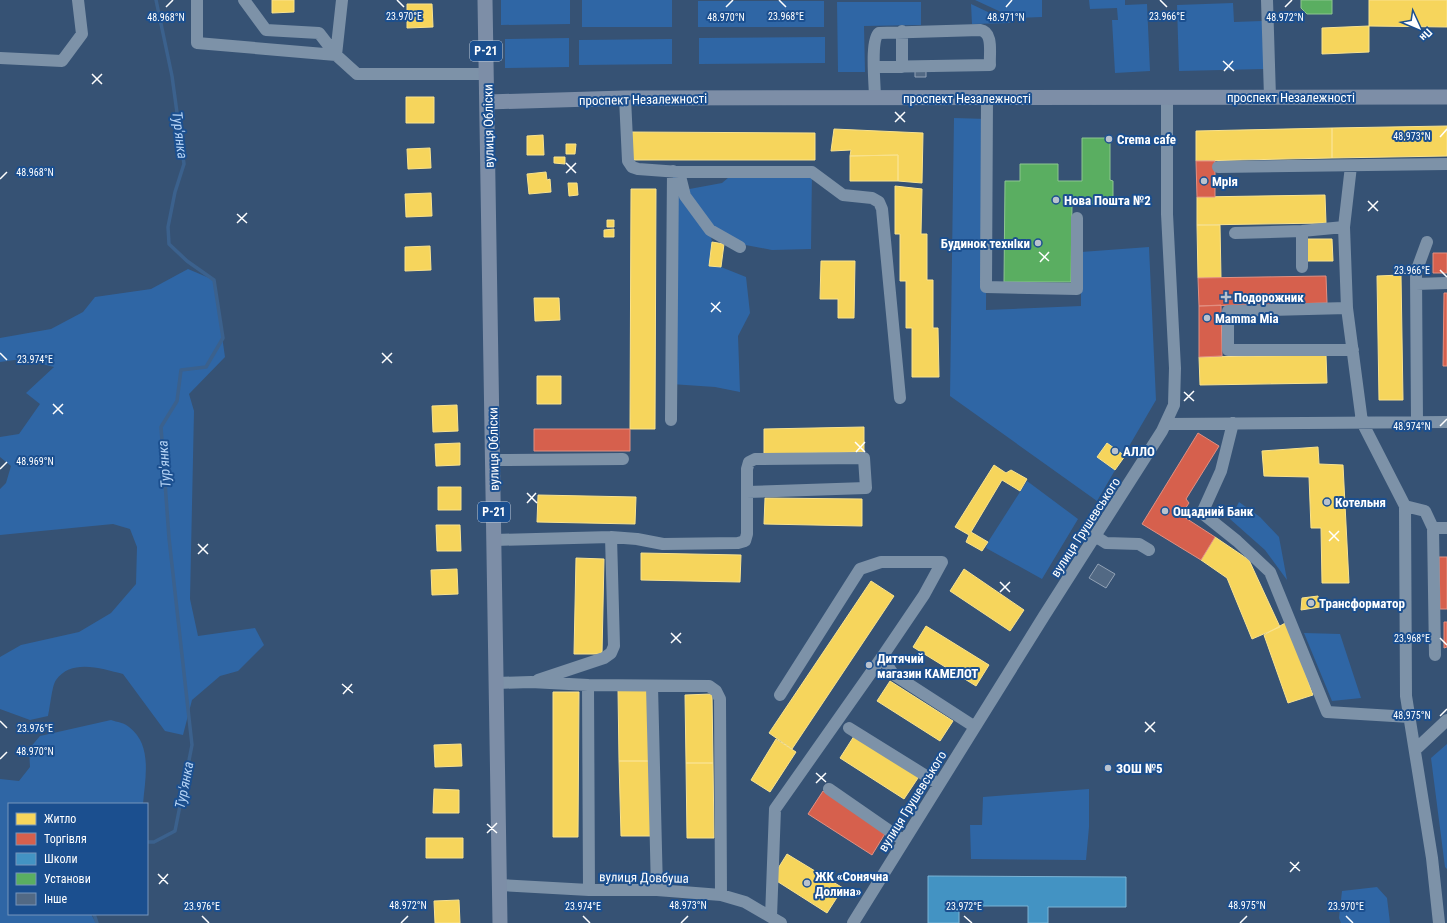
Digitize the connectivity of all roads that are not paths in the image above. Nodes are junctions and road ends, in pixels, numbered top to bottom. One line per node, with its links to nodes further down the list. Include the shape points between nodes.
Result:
1 (78, 0): 9 (street, via 82,34 62,61)
2 (197, 0): 8 (street, via 197,43)
3 (244, 0): 8 (street, via 266,30 318,33)
4 (342, 0): 8 (street)
5 (486, 0): 12 (main road, вулиця Обліски / Р-21)
6 (1267, 0): 14 (street)
7 (902, 31): 10 (street, via 877,34); 11 (street); 11 (street, via 986,32 989,38 990,65)
8 (336, 55): 12 (street, via 357,74)
9 (0, 58)
10 (875, 67): 11 (street); 17 (street)
11 (902, 67)
12 (487, 74): 19 (main road, вулиця Обліски / Р-21)
13 (1166, 97): 14 (main road, проспект Незалежності); 18 (main road, проспект Незалежності); 40 (street, вулиця Грушевського, via 1166,214 1175,368 1174,405)
14 (1270, 97): 15 (main road, проспект Незалежності)
15 (1447, 97)
16 (625, 98): 17 (main road, проспект Незалежності); 19 (main road, проспект Незалежності); 23 (street, via 628,161 638,169)
17 (875, 98): 18 (main road, проспект Незалежності)
18 (987, 99): 24 (street, via 986,287 1076,289)
19 (488, 102): 43 (main road, вулиця Обліски / Р-21)
20 (1447, 164): 21 (street)
21 (1351, 166): 22 (street); 25 (street)
22 (1218, 167)
23 (676, 172): 29 (street, via 685,196 710,230); 35 (street, via 812,172 843,194 872,198 878,202 882,209); 36 (street)
24 (1077, 218)
25 (1344, 227): 26 (street); 33 (street)
26 (1302, 232): 27 (street); 30 (street)
27 (1234, 233)
28 (1427, 242): 32 (street, via 1416,272)
29 (740, 248)
30 (1302, 267)
31 (1447, 283): 32 (street)
32 (1416, 284): 38 (street)
33 (1347, 308): 34 (street); 34 (street, via 1228,311 1228,350)
34 (1353, 350): 37 (street)
35 (900, 398)
36 (671, 420)
37 (1362, 422): 38 (street); 41 (street); 45 (street)
38 (1417, 422): 39 (street)
39 (1447, 422)
40 (1167, 424): 41 (street); 48 (street, вулиця Грушевського)
41 (1233, 424): 59 (street, via 1221,471 1202,513 1270,572 1327,712)
42 (623, 459): 43 (street)
43 (494, 460): 50 (main road, вулиця Обліски / Р-21)
44 (747, 492): 44 (street, via 866,488 864,458 755,459 749,462 747,469); 49 (street, via 747,534 744,540 738,543 663,544)
45 (1405, 506): 46 (street, via 1425,511); 59 (street, via 1406,696)
46 (1433, 528): 47 (street); 52 (street)
47 (1447, 528)
48 (1095, 536): 51 (street, via 1106,544 1139,544); 61 (street, вулиця Грушевського)
49 (611, 537): 50 (street); 54 (street, via 614,646 611,653 604,658)
50 (495, 540): 55 (main road, вулиця Обліски / Р-21)
51 (1149, 550)
52 (1435, 655)
53 (882, 657): 58 (street, via 924,595 942,562 881,562 860,569); 61 (street, via 893,674); 71 (street, via 775,810)
54 (531, 682): 55 (street); 56 (street)
55 (497, 683): 67 (main road, вулиця Обліски / Р-21)
56 (588, 685): 57 (street); 68 (street)
57 (652, 686): 69 (street); 70 (street, via 709,686 716,691 720,699)
58 (780, 695)
59 (1410, 717): 63 (street)
60 (1447, 720): 63 (street)
61 (975, 727): 64 (street, вулиця Грушевського)
62 (849, 728): 64 (street)
63 (1415, 750): 74 (street)
64 (939, 784): 66 (street, вулиця Грушевського)
65 (829, 789): 66 (street)
66 (904, 840): 73 (street, вулиця Грушевського)
67 (499, 885): 68 (street, вулиця Довбуша); 72 (main road, вулиця Обліски / Р-21)
68 (589, 890): 69 (street, вулиця Довбуша)
69 (657, 890): 70 (street, вулиця Довбуша)
70 (721, 895): 71 (street, вулиця Довбуша, via 745,902)
71 (776, 920)
72 (500, 923)
73 (853, 923)
74 (1439, 923)

